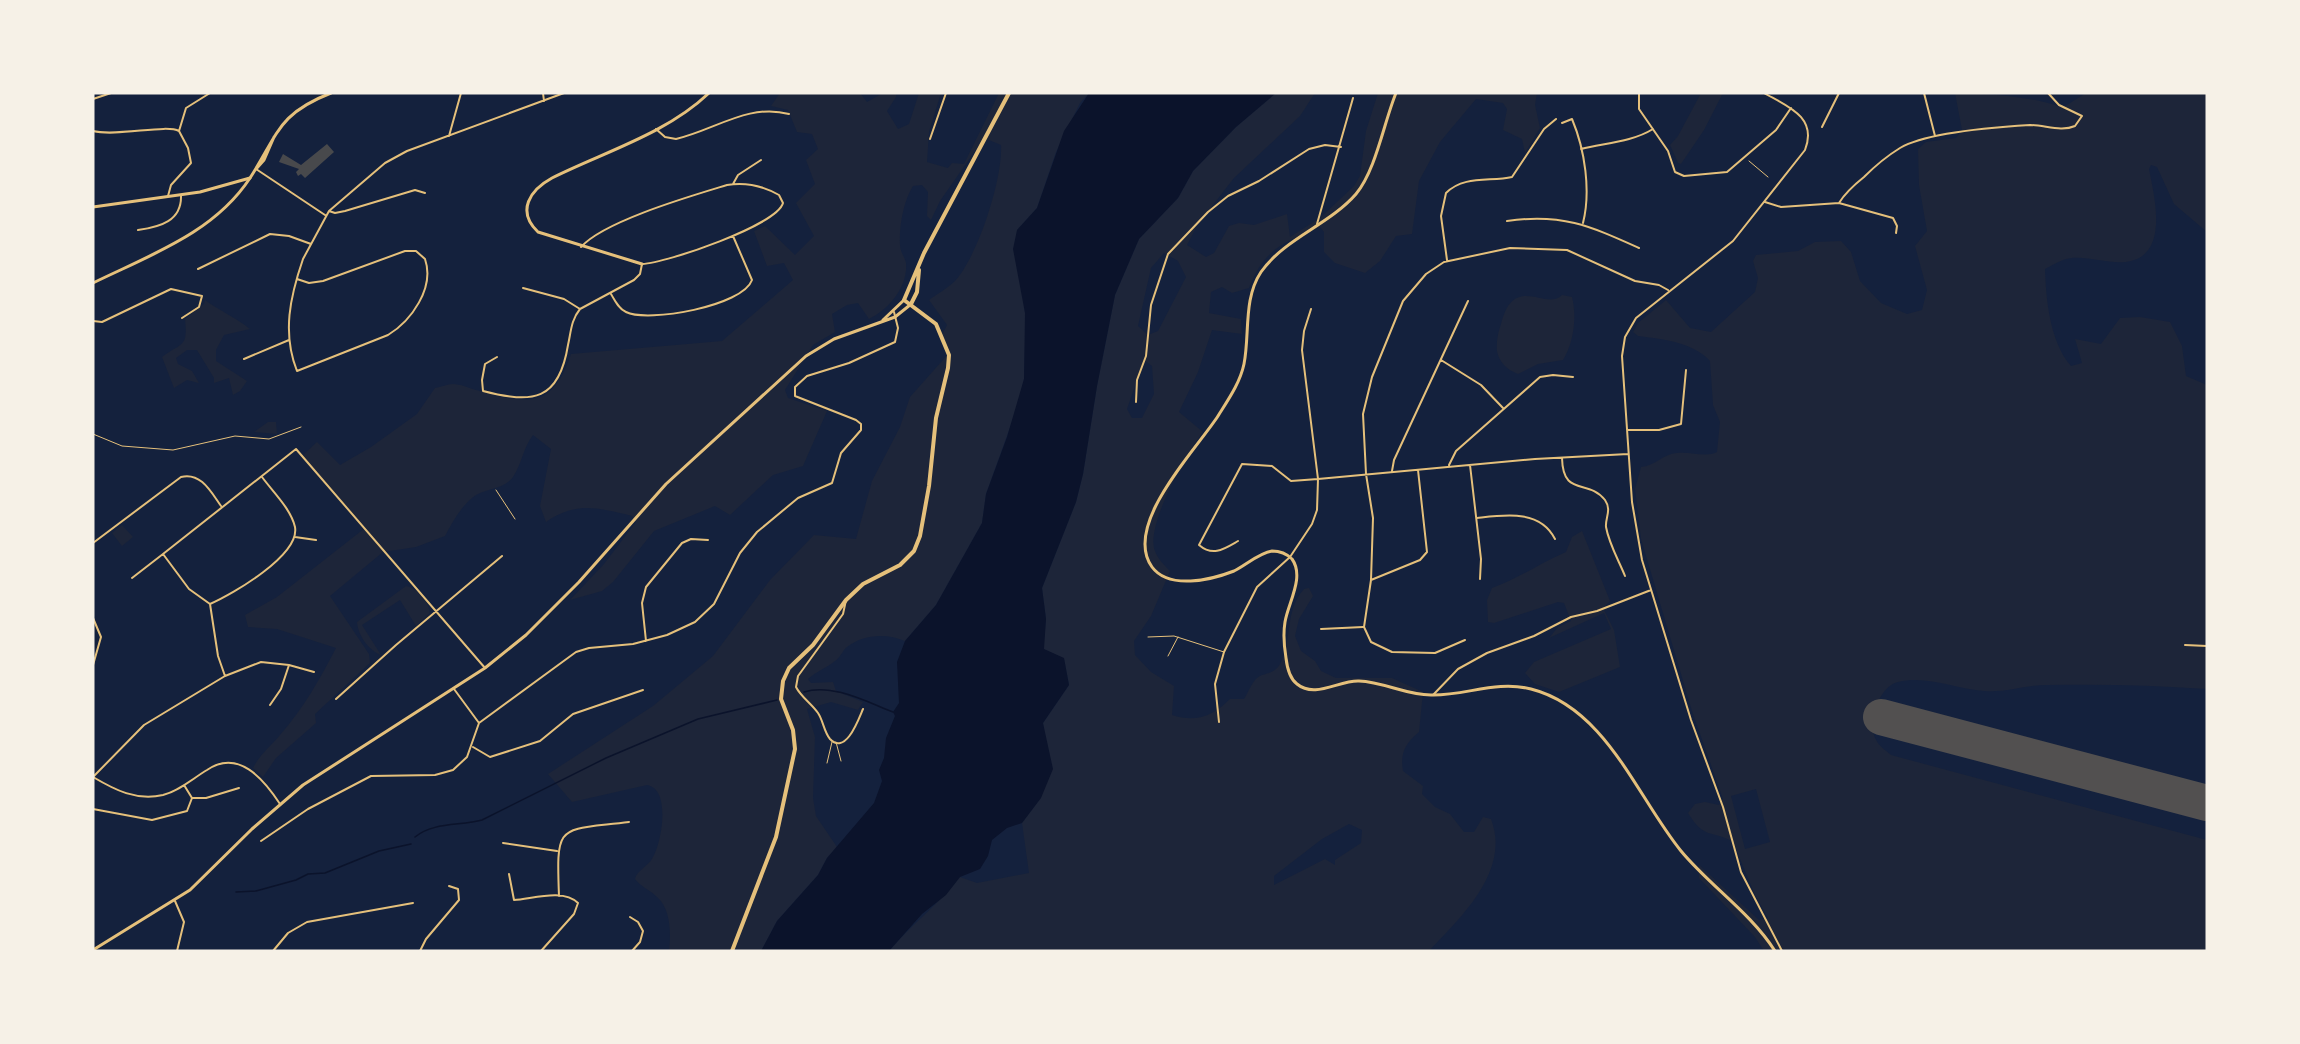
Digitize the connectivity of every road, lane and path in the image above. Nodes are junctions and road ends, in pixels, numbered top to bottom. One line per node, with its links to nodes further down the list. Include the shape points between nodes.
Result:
1 (111, 93): 17 (street)
2 (210, 93): 27 (street, via 189,105)
3 (331, 93): 35 (street, via 299,108 282,123)
4 (543, 93): 18 (street)
5 (564, 93): 18 (street)
6 (709, 93): 24 (street)
7 (946, 93): 30 (street)
8 (1009, 93): 59 (main road)
9 (1396, 93): 49 (street, via 1362,186)
10 (1639, 93): 25 (street, via 1638,106)
11 (1764, 93): 19 (street)
12 (1839, 93): 23 (street)
13 (1924, 93): 29 (street)
14 (2048, 93): 29 (street, via 2059,105 2082,116 2075,126 2031,125)
15 (461, 94): 28 (street)
16 (1353, 98): 31 (street)
17 (93, 99)
18 (544, 101): 28 (street)
19 (1791, 108): 33 (street, via 1776,130); 42 (street, via 1806,123 1807,145)
20 (789, 114): 24 (street, via 753,112 676,138 665,137)
21 (1556, 118): 56 (street, via 1544,129 1512,177 1473,181 1446,193 1441,208)
22 (1562, 123): 32 (street, via 1572,119)
23 (1822, 127)
24 (656, 129): 54 (street, via 552,178 531,194 526,213 535,229)
25 (1653, 129): 32 (street, via 1635,139); 33 (street, via 1680,175 1718,174)
26 (93, 131): 27 (street, via 118,134 167,128)
27 (180, 132): 41 (street, via 191,163 171,185)
28 (449, 136): 45 (street, via 385,163)
29 (1935, 136): 43 (street, via 1899,148)
30 (930, 139)
31 (1341, 147): 49 (street); 81 (street, via 1309,149 1228,196 1168,254 1151,305)
32 (1581, 149): 48 (street, via 1587,203)
33 (1745, 158): 36 (path)
34 (761, 160): 38 (street, via 738,175)
35 (256, 169): 37 (street); 46 (street)
36 (1768, 177)
37 (250, 178): 40 (street); 61 (street, via 232,203 204,227)
38 (733, 184): 52 (street, via 769,190 779,195 783,203 774,214); 54 (street, via 621,223)
39 (425, 193): 45 (street, via 415,190 341,212)
40 (180, 195): 41 (street); 50 (street, via 180,207 174,218 159,227)
41 (168, 196): 44 (street)
42 (1765, 201): 43 (street, via 1781,207); 63 (street, via 1733,241)
43 (1839, 203): 51 (street, via 1891,217)
44 (93, 207)
45 (329, 211): 46 (street)
46 (325, 215): 53 (street)
47 (1507, 221): 48 (street)
48 (1583, 223): 55 (street)
49 (1317, 224): 107 (street, via 1283,249 1258,277 1251,296 1241,374 1210,427 1154,507 1145,538 1151,566 1160,575 1177,580 1225,574 1273,551)
50 (138, 230)
51 (1896, 233)
52 (733, 235): 57 (street); 64 (street, via 752,280 744,290 721,303 698,310 637,314 622,309)
53 (310, 244): 58 (street, via 281,233 270,234); 60 (street)
54 (581, 247): 57 (street)
55 (1639, 248)
56 (1447, 260): 63 (street, via 1510,248 1567,250 1635,281 1659,285); 92 (street, via 1410,290 1386,337 1363,409)
57 (642, 264): 64 (street, via 637,278)
58 (198, 269)
59 (919, 269): 65 (main road); 67 (main road, via 917,292)
60 (297, 279): 75 (street, via 288,319); 75 (street, via 309,283 323,281 408,250 419,253 426,264 420,300 401,327 297,371)
61 (93, 283)
62 (523, 288): 68 (street, via 564,299)
63 (1668, 291): 84 (street, via 1636,318 1625,337 1622,356)
64 (611, 294): 68 (street)
65 (904, 300): 67 (main road); 70 (street)
66 (1468, 301): 78 (street)
67 (911, 304): 71 (street); 113 (main road, via 940,330 949,355 936,417 924,518 909,557 863,584)
68 (580, 309): 76 (street, via 572,325 562,372 545,393 519,399 483,391 485,364)
69 (1311, 309): 94 (street, via 1302,350)
70 (894, 312): 71 (street); 74 (street)
71 (895, 317): 74 (street); 122 (street, via 898,333 893,344 807,376 794,390 797,397 861,424 859,433 842,453 831,483 798,498 758,532 740,554 720,595 701,617 675,632)
72 (182, 318): 73 (street, via 196,309 202,296 171,289 102,322)
73 (93, 321)
74 (881, 321): 129 (street, via 824,344 797,363 666,484 550,612)
75 (289, 340): 77 (street)
76 (497, 357)
77 (244, 359)
78 (1441, 360): 82 (street, via 1491,393); 91 (street)
79 (1686, 370): 84 (street, via 1681,424 1659,430)
80 (1574, 377): 82 (street, via 1540,377)
81 (1136, 402)
82 (1503, 408): 89 (street, via 1456,451)
83 (301, 427): 85 (lane, via 270,439 235,436 165,450 122,446)
84 (1627, 430): 86 (street)
85 (93, 434)
86 (1628, 454): 87 (street); 112 (street, via 1638,540)
87 (1562, 457): 88 (street); 108 (street, via 1567,480 1606,502 1607,531)
88 (1470, 465): 89 (street); 97 (street)
89 (1449, 466): 90 (street)
90 (1418, 470): 91 (street); 111 (street, via 1427,552 1420,560)
91 (1392, 471): 92 (street)
92 (1366, 474): 94 (street); 111 (street, via 1373,518)
93 (261, 476): 96 (street); 99 (street, via 291,518); 115 (street, via 296,449)
94 (1318, 479): 103 (street, via 1291,481 1272,466 1242,464 1198,545 1217,552); 107 (street, via 1315,519)
95 (496, 490): 98 (lane)
96 (222, 507): 104 (street, via 202,481 189,475 181,477); 105 (street)
97 (1476, 518): 100 (street, via 1511,514 1529,518 1548,528); 110 (street)
98 (514, 519)
99 (295, 537): 101 (street); 114 (street, via 282,555 233,593)
100 (1555, 539)
101 (316, 540)
102 (708, 540): 122 (street, via 682,543 646,587 642,603)
103 (1238, 541)
104 (93, 543)
105 (163, 554): 109 (street); 114 (street, via 189,589)
106 (502, 556): 115 (street)
107 (1290, 557): 125 (street, via 1257,587); 134 (street, via 1296,567 1296,579 1284,640 1287,666 1294,682 1312,690 1360,681)
108 (1625, 576)
109 (132, 578)
110 (1480, 579)
111 (1371, 580): 117 (street)
112 (1651, 590): 134 (street, via 1571,617 1479,657 1458,669); 168 (street, via 1741,872)
113 (846, 600): 140 (street, via 843,614 796,683); 166 (main road, via 813,645 789,668 783,681 782,699 795,736 795,749 776,837)
114 (210, 604): 131 (street)
115 (437, 612): 129 (street); 135 (street)
116 (93, 618): 127 (street, via 101,637)
117 (1364, 627): 118 (street); 121 (street, via 1371,642 1392,652 1435,653)
118 (1321, 629)
119 (1178, 636): 120 (lane); 125 (lane); 126 (lane)
120 (1148, 637)
121 (1465, 640)
122 (646, 641): 139 (street, via 576,652)
123 (2186, 645): 124 (street)
124 (2207, 646)
125 (1224, 652): 138 (street, via 1215,680)
126 (1168, 656)
127 (93, 664)
128 (289, 665): 130 (street); 131 (street, via 261,662); 136 (street, via 281,689)
129 (484, 668): 132 (street)
130 (314, 672)
131 (225, 676): 144 (street, via 144,725)
132 (453, 688): 139 (street); 148 (street)
133 (643, 690): 141 (street, via 573,714 540,741 503,754 490,757)
134 (1433, 695): 167 (street, via 1513,686 1539,691 1567,706 1607,744 1683,853 1752,921)
135 (336, 699)
136 (270, 705)
137 (863, 709): 140 (street, via 850,736 845,741)
138 (1219, 722)
139 (479, 723): 141 (street)
140 (834, 741): 142 (lane); 143 (lane)
141 (473, 747): 151 (street, via 464,762 447,772 377,774 364,779 308,808)
142 (841, 761)
143 (828, 763)
144 (93, 777): 145 (street, via 141,797 165,794)
145 (184, 785): 147 (street); 148 (street, via 214,766 239,763 252,771)
146 (239, 788): 147 (street)
147 (192, 798): 149 (street, via 187,811 152,820)
148 (280, 804): 157 (street, via 200,882)
149 (93, 809)
150 (629, 822): 153 (street, via 571,831 560,839)
151 (261, 842)
152 (503, 843): 153 (street)
153 (557, 851): 156 (street)
154 (509, 874): 156 (street, via 514,900)
155 (449, 886): 163 (street, via 458,889 459,900)
156 (559, 896): 164 (street, via 575,900 578,908)
157 (175, 901): 160 (street); 161 (street, via 184,922)
158 (413, 903): 162 (street, via 307,922 288,933)
159 (630, 917): 165 (street, via 641,927 640,942)
160 (93, 950)
161 (177, 951)
162 (273, 951)
163 (420, 951)
164 (542, 951)
165 (632, 951)
166 (732, 951)
167 (1775, 951)
168 (1782, 951)

